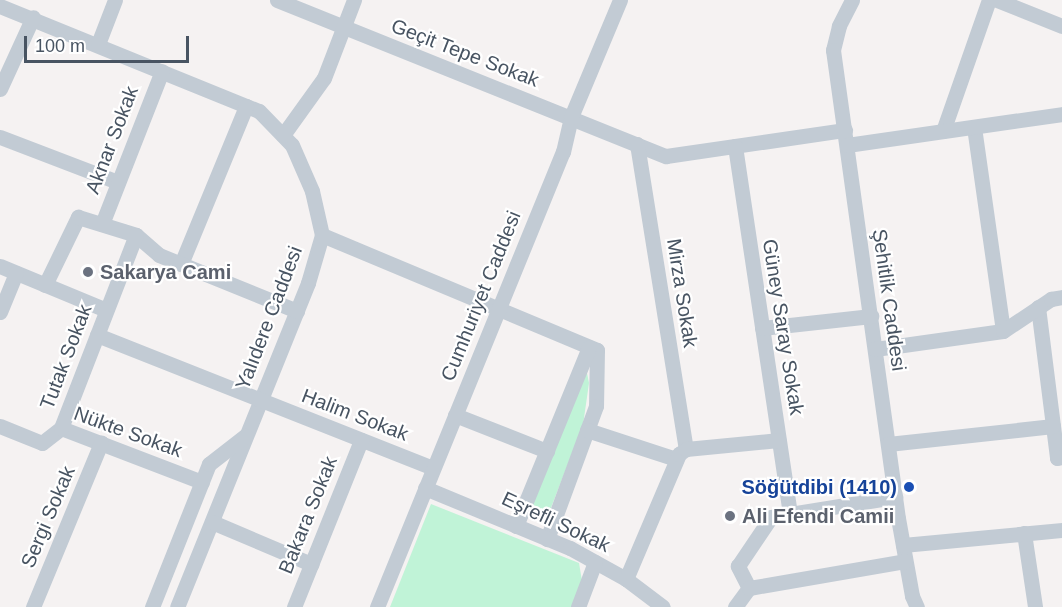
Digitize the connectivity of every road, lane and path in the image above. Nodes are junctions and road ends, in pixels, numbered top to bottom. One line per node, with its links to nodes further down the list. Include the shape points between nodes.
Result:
1 (115, 0): 12 (street)
2 (277, 0): 11 (street, Geçit Tepe Sokak)
3 (354, 0): 11 (street)
4 (620, 0): 17 (street, Cumhuriyet Caddesi)
5 (990, 0): 19 (street)
6 (997, 0): 10 (street)
7 (847, 2): 22 (street, Şehitlik Caddesi, via 833,50)
8 (0, 6): 9 (street, Yalıdere Caddesi)
9 (33, 17): 12 (street, Yalıdere Caddesi); 14 (street)
10 (1062, 26)
11 (343, 27): 17 (street, Geçit Tepe Sokak); 20 (street, via 324,78)
12 (98, 44): 13 (street, Yalıdere Caddesi)
13 (162, 71): 15 (street, Yalıdere Caddesi); 25 (street, Aknar Sokak)
14 (0, 89)
15 (246, 106): 20 (street, Yalıdere Caddesi, via 259,111); 29 (street)
16 (1062, 114): 18 (street, Geçit Tepe Sokak)
17 (571, 117): 23 (street, Geçit Tepe Sokak); 34 (street, Cumhuriyet Caddesi, via 562,152)
18 (974, 127): 19 (street, Geçit Tepe Sokak); 41 (street)
19 (942, 131): 22 (street, Geçit Tepe Sokak)
20 (283, 135): 28 (street, Yalıdere Caddesi, via 292,145 312,191)
21 (0, 137): 25 (street)
22 (846, 137): 24 (street, Geçit Tepe Sokak); 39 (street, Şehitlik Caddesi)
23 (637, 144): 24 (street, Geçit Tepe Sokak, via 666,156); 57 (street, Mirza Sokak)
24 (735, 146): 40 (street, Güney Saray Sokak)
25 (118, 182): 26 (street, Aknar Sokak)
26 (102, 224): 27 (street); 32 (street, via 78,217)
27 (136, 235): 29 (street, via 159,255); 36 (street, Tutak Sokak)
28 (322, 235): 34 (street); 37 (street, Yalıdere Caddesi)
29 (181, 264): 37 (street)
30 (0, 266): 31 (street)
31 (16, 273): 32 (street); 38 (street)
32 (45, 285): 36 (street)
33 (1062, 297): 35 (street)
34 (499, 308): 43 (street); 46 (street, Cumhuriyet Caddesi)
35 (1038, 308): 41 (street); 48 (street)
36 (106, 310): 42 (street, Tutak Sokak)
37 (297, 311): 45 (street, Yalıdere Caddesi)
38 (0, 312)
39 (871, 316): 40 (street); 44 (street, Şehitlik Caddesi)
40 (762, 328): 53 (street, Güney Saray Sokak)
41 (1003, 331): 44 (street)
42 (97, 335): 45 (street, Halim Sokak); 49 (street, Tutak Sokak)
43 (589, 347): 50 (street, via 597,350 596,406); 56 (street)
44 (875, 349): 55 (street, Şehitlik Caddesi)
45 (261, 400): 51 (street, Yalıdere Caddesi); 52 (street, Halim Sokak)
46 (455, 415): 56 (street); 59 (street, Cumhuriyet Caddesi)
47 (0, 426): 49 (street, Nükte Sokak, via 42,443)
48 (1053, 426): 55 (street); 58 (street, via 1057,458)
49 (61, 428): 54 (street, Nükte Sokak)
50 (587, 430): 57 (street); 68 (street)
51 (247, 434): 60 (street, via 209,464); 64 (street, Yalıdere Caddesi)
52 (361, 440): 59 (street, Halim Sokak); 71 (street, Bakara Sokak)
53 (779, 440): 57 (street); 63 (street, Güney Saray Sokak)
54 (101, 443): 60 (street, Nükte Sokak); 75 (street, Sergi Sokak)
55 (888, 444): 62 (street, Şehitlik Caddesi)
56 (547, 451): 65 (street)
57 (681, 454): 72 (street)
58 (1062, 457)
59 (433, 468): 61 (street, Cumhuriyet Caddesi)
60 (202, 482): 76 (street)
61 (425, 488): 65 (street, Eşrefli Sokak); 79 (street, Cumhuriyet Caddesi)
62 (895, 497): 63 (street); 69 (street, Şehitlik Caddesi)
63 (790, 514): 73 (street, via 771,518 738,566)
64 (212, 522): 71 (street); 77 (street, Yalıdere Caddesi)
65 (516, 526): 68 (street, Eşrefli Sokak)
66 (1062, 530): 67 (street)
67 (1024, 533): 69 (street); 83 (street)
68 (548, 539): 70 (street, Eşrefli Sokak)
69 (904, 553): 73 (street); 74 (street, Şehitlik Caddesi)
70 (596, 562): 72 (street, Eşrefli Sokak); 80 (street)
71 (311, 564): 78 (street, Bakara Sokak)
72 (626, 579): 81 (street, Eşrefli Sokak)
73 (749, 588): 82 (street)
74 (914, 606)
75 (33, 607)
76 (152, 607)
77 (177, 607)
78 (294, 607)
79 (377, 607)
80 (578, 607)
81 (663, 607)
82 (735, 607)
83 (1035, 607)

